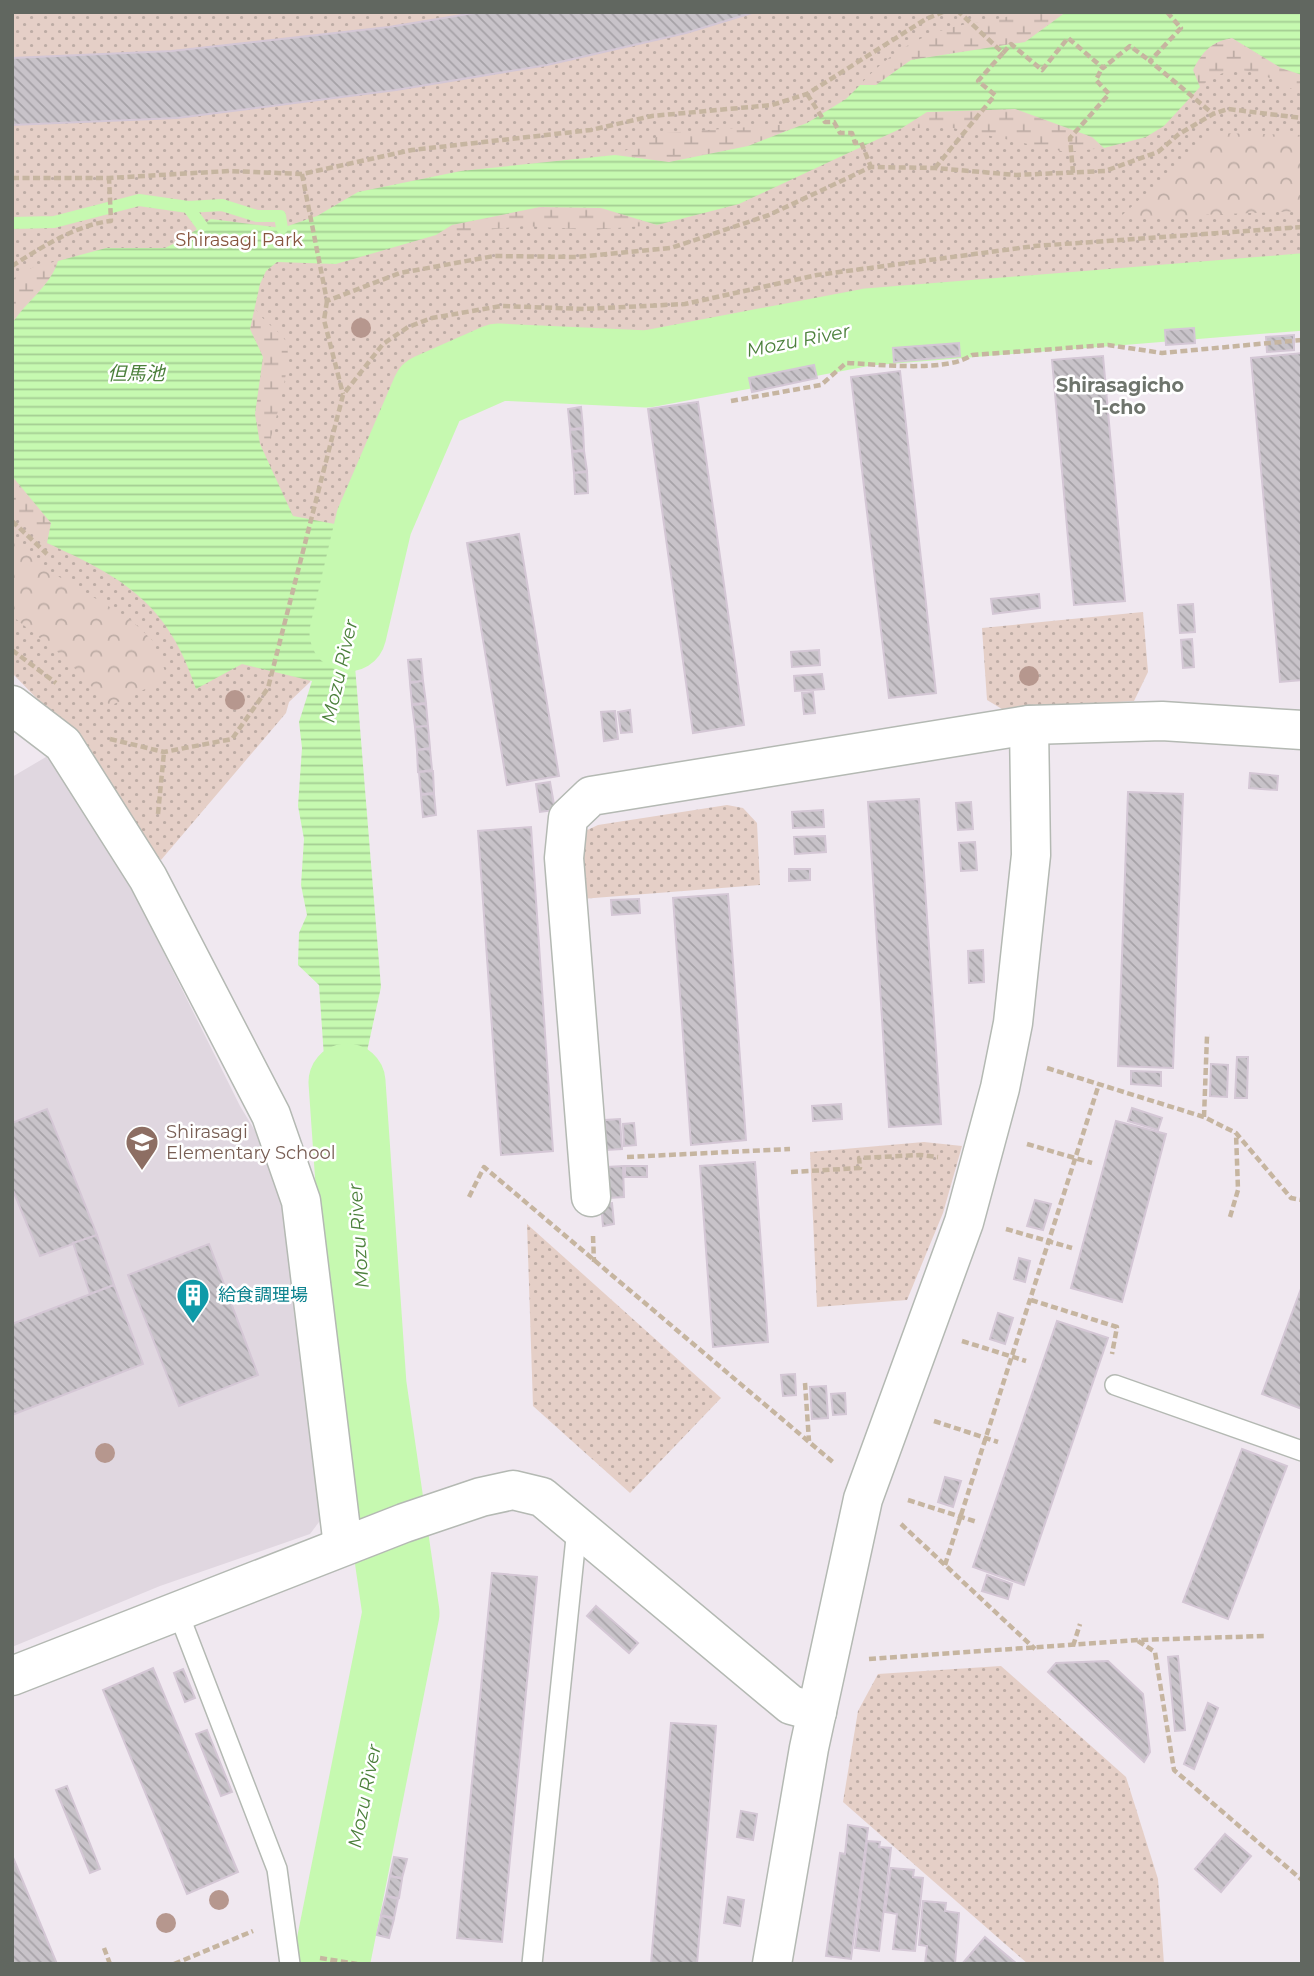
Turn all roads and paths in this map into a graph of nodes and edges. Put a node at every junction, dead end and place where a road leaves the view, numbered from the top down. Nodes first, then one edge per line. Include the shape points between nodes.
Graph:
1 (943, 12) edge
2 (959, 12) edge
3 (1167, 12) edge
4 (1003, 53) junction
5 (1150, 61) junction
6 (1102, 68) junction
7 (807, 93) junction
8 (1213, 114) junction
9 (1302, 118) edge
10 (871, 167) junction
11 (935, 168) junction
12 (1073, 173) junction
13 (302, 174) junction
14 (12, 178) edge
15 (109, 178) junction
16 (1302, 227) edge
17 (12, 266) edge
18 (327, 301) junction
19 (1302, 340) edge
20 (344, 395) junction
21 (731, 401) dead end
22 (12, 521) edge
23 (15, 528) edge
24 (47, 554) dead end
25 (12, 650) edge
26 (64, 692) dead end
27 (12, 705) edge
28 (1028, 725) junction
29 (1302, 730) edge
30 (104, 737) dead end
31 (1210, 1036) dead end
32 (1040, 1066) dead end
33 (1099, 1084) junction
34 (1205, 1118) junction
35 (1236, 1133) junction
36 (1020, 1142) dead end
37 (790, 1149) dead end
38 (942, 1157) dead end
39 (1075, 1158) junction
40 (587, 1159) junction
41 (1092, 1163) dead end
42 (791, 1172) dead end
43 (469, 1197) dead end
44 (591, 1197) dead end
45 (1302, 1200) edge
46 (1230, 1217) dead end
47 (995, 1226) dead end
48 (1050, 1241) junction
49 (1072, 1248) dead end
50 (1031, 1300) junction
51 (955, 1338) dead end
52 (1013, 1357) junction
53 (1026, 1361) dead end
54 (805, 1383) dead end
55 (1115, 1385) joint
56 (926, 1419) dead end
57 (986, 1438) junction
58 (998, 1441) dead end
59 (809, 1442) junction
60 (1302, 1451) edge
61 (837, 1465) dead end
62 (897, 1496) dead end
63 (960, 1517) junction
64 (899, 1522) dead end
65 (977, 1522) dead end
66 (577, 1528) junction
67 (355, 1541) junction
68 (945, 1565) junction
69 (178, 1612) junction
70 (1080, 1624) dead end
71 (1264, 1636) dead end
72 (1138, 1640) junction
73 (1073, 1646) junction
74 (1035, 1649) junction
75 (863, 1659) dead end
76 (12, 1676) edge
77 (817, 1712) junction
78 (1302, 1880) edge
79 (286, 1918) junction
80 (104, 1948) dead end
81 (323, 1958) dead end
82 (110, 1964) edge
83 (174, 1964) edge
84 (290, 1964) edge
85 (356, 1964) edge
86 (532, 1964) edge
87 (772, 1964) edge

1 - 7 path
2 - 4 path
3 - 5 path via 1181,28
4 - 6 path via 1011,44 1042,70 1068,38
4 - 11 path via 978,81 995,95
5 - 6 path via 1130,46
5 - 8 path
6 - 12 path via 1096,80 1109,94 1070,138
7 - 10 path via 825,122 834,122 840,133 852,133 855,143 861,142
7 - 13 path via 772,105 678,113 591,131 412,150
8 - 9 path via 1227,109
8 - 12 path via 1158,152 1105,171
10 - 11 path
10 - 18 path via 769,215 671,248 577,257 494,256 400,273
11 - 12 path via 1016,175
13 - 15 path via 229,171
13 - 18 path
14 - 15 path
15 - 17 path via 111,221 99,222
16 - 20 path via 1035,246 817,275 685,304 584,309 501,306 432,318 383,344
18 - 20 path via 324,320
19 - 21 path via 1162,353 1108,345 972,355 962,362 846,363 821,385
20 - 30 path via 268,688 232,739 164,752
22 - 23 path
23 - 24 path
25 - 26 path via 48,674
27 - 67 street via 63,744 148,878 271,1115 301,1201
28 - 29 street via 1162,721
28 - 40 street via 592,796 568,818 564,858
28 - 77 street via 1031,855 1015,1010 1000,1088 964,1222 863,1499
31 - 34 path
32 - 33 path
33 - 34 path
33 - 39 path
34 - 35 path
35 - 45 path via 1291,1198
35 - 46 path via 1238,1190
36 - 39 path
37 - 40 path
38 - 42 path via 859,1158 860,1168
39 - 41 path
39 - 48 path
40 - 44 street
43 - 59 path via 484,1167
47 - 48 path
48 - 49 path
48 - 50 path
50 - 52 path
50 - 55 path via 1117,1327 1107,1379
51 - 52 path
52 - 53 path
52 - 57 path
54 - 59 path
55 - 60 lane
56 - 57 path
57 - 58 path
57 - 63 path
59 - 61 path
62 - 63 path
63 - 65 path
63 - 68 path
64 - 68 path
66 - 67 street via 542,1497 513,1490
66 - 77 street via 791,1705
66 - 86 lane
67 - 69 street
68 - 74 path
69 - 76 street
69 - 79 lane via 277,1870
70 - 73 path
71 - 72 path
72 - 73 path
72 - 78 path via 1155,1652 1174,1770
73 - 74 path
74 - 75 path
77 - 87 street
79 - 83 path
79 - 84 lane
80 - 82 path
81 - 85 path

